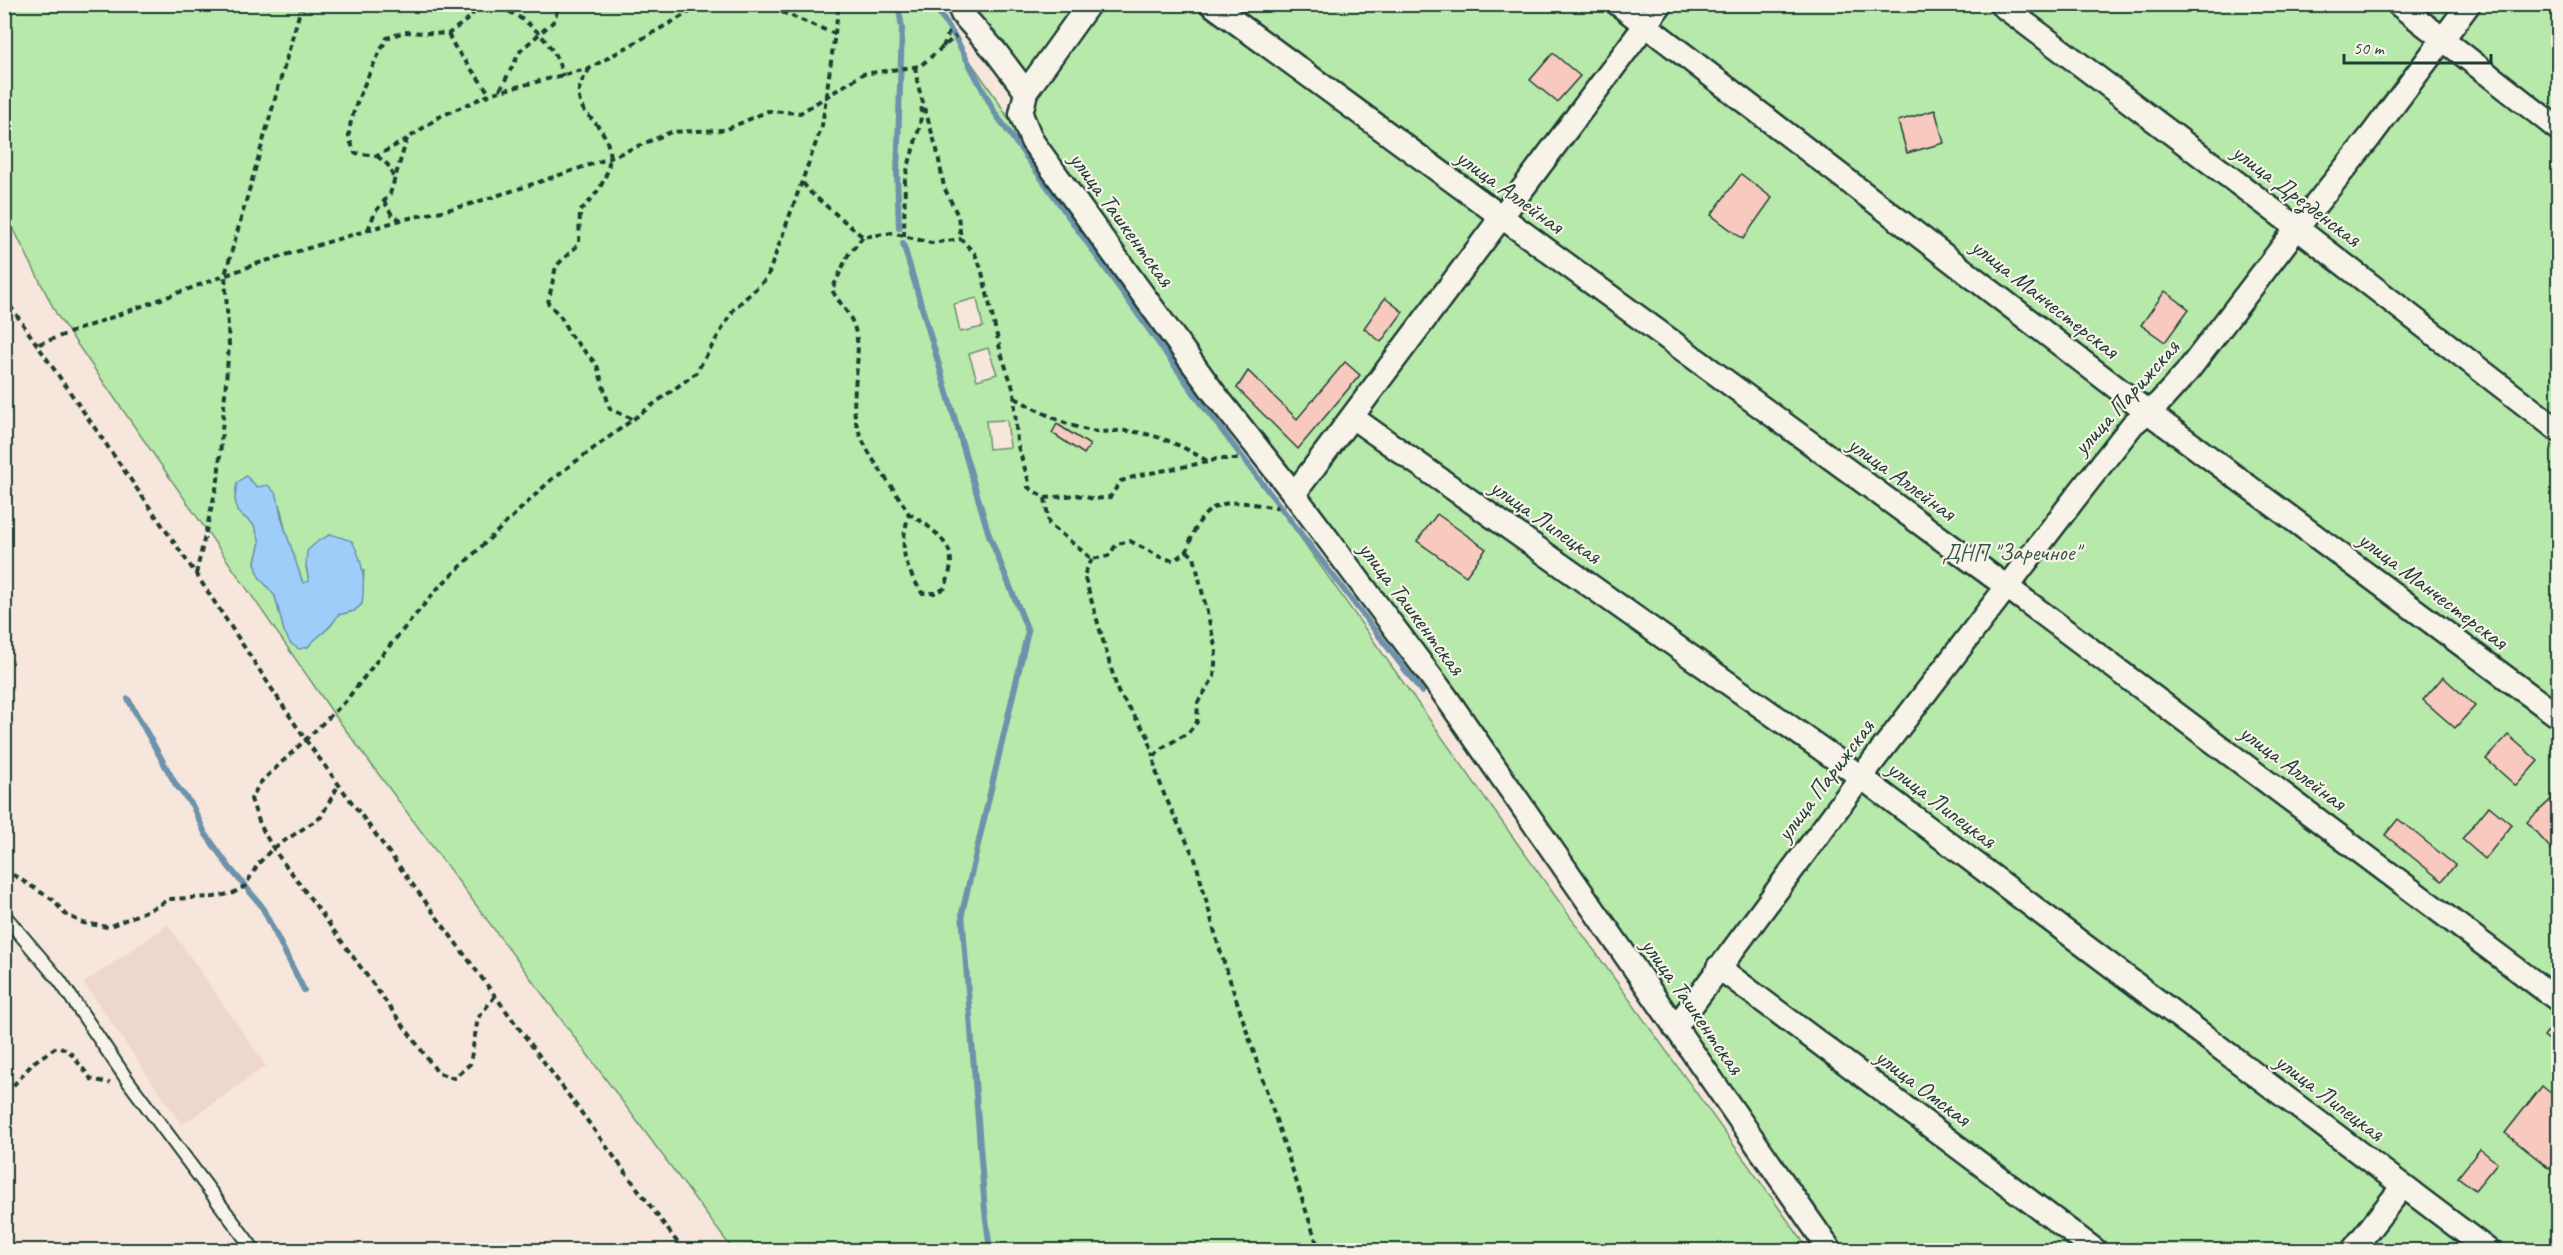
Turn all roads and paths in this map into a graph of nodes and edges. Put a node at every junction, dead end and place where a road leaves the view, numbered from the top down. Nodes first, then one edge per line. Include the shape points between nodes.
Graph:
1 (302, 4) edge
2 (474, 4) edge
3 (489, 4) edge
4 (560, 4) edge
5 (704, 4) edge
6 (762, 4) edge
7 (839, 4) edge
8 (1089, 4) edge
9 (1211, 4) edge
10 (1618, 4) edge
11 (1661, 4) edge
12 (2000, 4) edge
13 (2398, 4) edge
14 (2469, 4) edge
15 (963, 14) edge
16 (1646, 25) junction
17 (539, 32) junction
18 (448, 34) junction
19 (836, 34) junction
20 (948, 34) dead end
21 (2443, 39) junction
22 (943, 48) junction
23 (915, 67) junction
24 (590, 68) junction
25 (563, 76) junction
26 (500, 91) junction
27 (1026, 92) junction
28 (490, 94) junction
29 (827, 97) junction
30 (923, 102) junction
31 (2559, 129) edge
32 (407, 139) junction
33 (377, 156) junction
34 (610, 158) junction
35 (394, 178) junction
36 (803, 182) junction
37 (384, 201) junction
38 (1502, 219) junction
39 (401, 220) junction
40 (2297, 228) junction
41 (367, 231) junction
42 (863, 237) junction
43 (904, 237) junction
44 (961, 239) junction
45 (225, 275) junction
46 (4, 297) edge
47 (39, 344) junction
48 (1014, 398) junction
49 (2148, 412) junction
50 (1352, 417) junction
51 (633, 419) junction
52 (2559, 430) edge
53 (1240, 460) dead end
54 (1209, 462) junction
55 (1294, 494) junction
56 (1045, 498) junction
57 (1275, 507) dead end
58 (909, 513) junction
59 (1187, 551) junction
60 (1092, 559) junction
61 (196, 574) junction
62 (2007, 588) junction
63 (2559, 716) edge
64 (306, 739) junction
65 (1154, 757) junction
66 (1861, 777) junction
67 (339, 784) junction
68 (272, 849) junction
69 (4, 869) edge
70 (4, 915) edge
71 (1718, 967) junction
72 (495, 996) junction
73 (2559, 1000) edge
74 (1675, 1028) junction
75 (128, 1081) junction
76 (4, 1091) edge
77 (2403, 1186) junction
78 (254, 1251) edge
79 (682, 1251) edge
80 (1319, 1251) edge
81 (1830, 1251) edge
82 (2095, 1251) edge
83 (2353, 1251) edge
84 (2488, 1251) edge

1 - 45 path
2 - 18 path via 472,16
3 - 17 path via 510,12
4 - 17 path via 552,22
5 - 24 path
6 - 19 path
7 - 19 path
8 - 27 street
9 - 38 street, улица Аллейная
10 - 16 street, улица Манчестерская
11 - 16 street
12 - 40 street, улица Дрезденская
13 - 21 street
14 - 21 street, улица Парижская
15 - 22 path
15 - 27 street
16 - 38 street
16 - 49 street, улица Манчестерская
17 - 25 path
17 - 26 path via 521,50
18 - 28 path
18 - 33 path via 404,32 387,38 355,111 349,135 355,153
19 - 29 path
20 - 22 path
21 - 31 street
21 - 40 street, улица Парижская
22 - 23 path
23 - 29 path via 863,74
23 - 30 path
24 - 25 path
24 - 34 path via 579,86 579,99 586,115 607,140
25 - 26 path
26 - 28 path
27 - 55 street, улица Ташкентская via 1021,114 1032,141 1214,393
28 - 32 path via 439,117
29 - 34 path via 800,113 768,111 725,130 671,132
29 - 36 path via 822,126
30 - 43 path via 905,178
30 - 44 path via 945,187 958,216
32 - 33 path
32 - 35 path
33 - 35 path via 388,165
34 - 39 path via 464,206
34 - 51 path via 603,184 580,211 579,244 556,266 548,303 597,365 610,409
35 - 37 path
36 - 42 path
36 - 51 path via 767,278 734,309 696,373
37 - 39 path via 392,215
37 - 41 path
38 - 50 street
38 - 62 street, улица Аллейная
39 - 41 path
40 - 49 street, улица Парижская via 2187,372
40 - 52 street, улица Дрезденская
41 - 45 path
42 - 43 path via 892,233
42 - 58 path via 848,255 832,290 852,321 855,418 861,439
43 - 44 path via 932,243
44 - 48 path via 975,254 981,268
45 - 47 path
45 - 61 path via 229,345 218,480
46 - 47 path
47 - 61 path
48 - 54 path via 1059,421 1093,431 1130,431 1163,438
48 - 56 path via 1017,443 1028,488
49 - 62 street, улица Парижская via 2133,424
49 - 63 street, улица Манчестерская
50 - 55 street
50 - 66 street, улица Липецкая
51 - 64 path via 552,479 438,588 345,702
53 - 54 path
54 - 56 path via 1121,481 1110,497
55 - 74 street, улица Ташкентская via 1444,694
56 - 60 path via 1049,524
57 - 59 path via 1251,503 1218,505 1206,512 1193,530
58 - 58 path via 902,552 909,573 922,593 936,593 945,588 950,553 941,539
59 - 60 path via 1174,560 1164,559 1130,541 1117,544 1108,556
59 - 65 path via 1194,557 1216,650 1214,677 1198,702 1197,722
60 - 65 path via 1084,575 1118,692 1148,736
61 - 64 path
62 - 66 street, улица Парижская
62 - 73 street, улица Аллейная
64 - 67 path
64 - 68 path via 260,783 251,799
65 - 80 path via 1164,794 1195,859 1242,1020
66 - 71 street, улица Парижская
66 - 77 street, улица Липецкая
67 - 68 path via 321,817
67 - 72 path
68 - 69 path via 247,885 233,893 170,899 108,927 83,923 65,914 53,900
68 - 72 path via 438,1073 454,1078 470,1064 478,1018
70 - 75 lane via 60,981
71 - 74 street, улица Парижская
71 - 82 street, улица Омская
72 - 79 path
74 - 81 street, улица Ташкентская
75 - 76 path via 119,1085 91,1079 69,1051 58,1046 34,1062
75 - 78 lane
77 - 83 street
77 - 84 street, улица Липецкая

